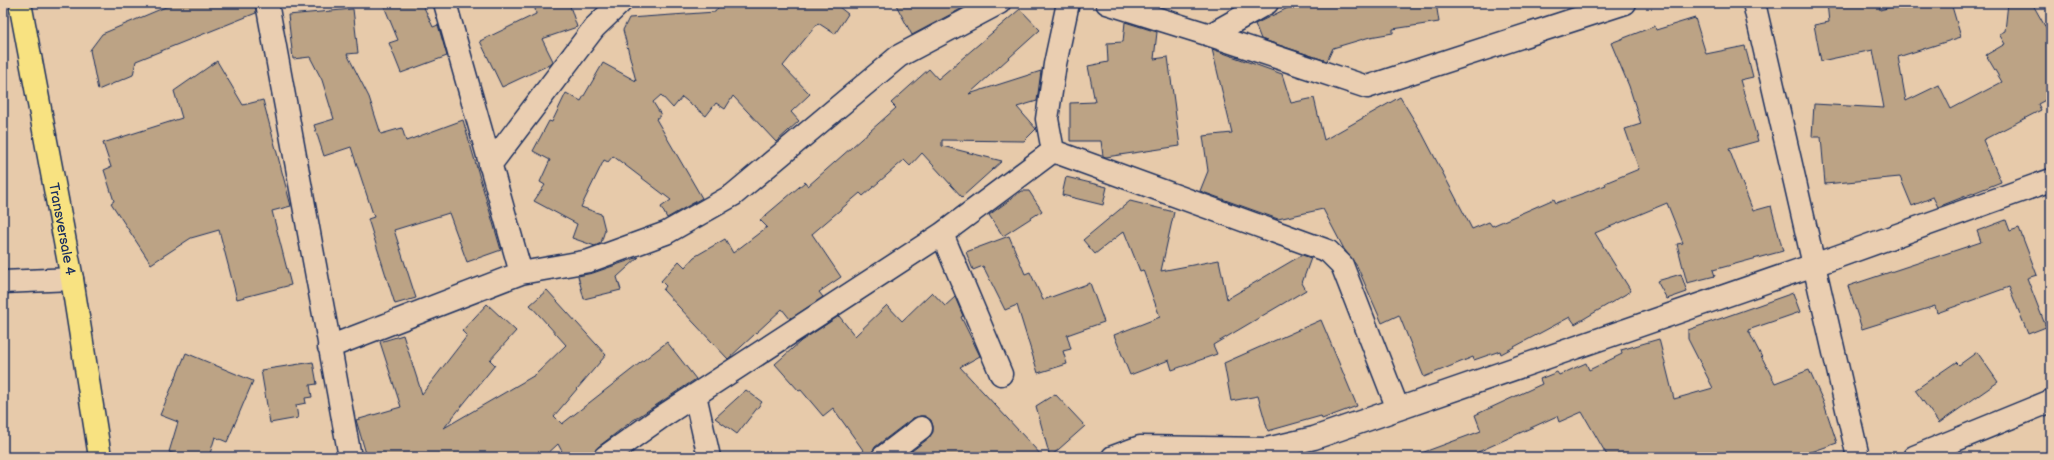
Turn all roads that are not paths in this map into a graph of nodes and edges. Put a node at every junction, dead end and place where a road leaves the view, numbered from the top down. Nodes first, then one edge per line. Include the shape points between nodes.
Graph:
1 (20, 3) edge
2 (267, 3) edge
3 (445, 3) edge
4 (620, 3) edge
5 (999, 3) edge
6 (1068, 3) edge
7 (1107, 3) edge
8 (1267, 3) edge
9 (1626, 3) edge
10 (1754, 3) edge
11 (1210, 34) junction
12 (1053, 151) junction
13 (490, 165) junction
14 (2051, 180) edge
15 (942, 234) junction
16 (1814, 265) junction
17 (520, 273) junction
18 (72, 279) junction
19 (3, 282) edge
20 (328, 348) junction
21 (1001, 374) dead end
22 (695, 395) junction
23 (2051, 401) edge
24 (1398, 409) junction
25 (921, 428) dead end
26 (1141, 452) edge
27 (100, 457) edge
28 (350, 457) edge
29 (605, 457) edge
30 (709, 457) edge
31 (883, 457) edge
32 (1113, 457) edge
33 (1858, 457) edge
34 (1914, 457) edge

1 - 18 main road, Transversale 4
2 - 20 street
3 - 13 street
4 - 13 street via 594,28
5 - 17 street via 899,56 733,196 666,234 589,261
6 - 12 street via 1046,119
7 - 11 street
8 - 11 street
9 - 11 street via 1367,87
10 - 16 street
12 - 15 street
12 - 24 street via 1328,252 1342,265
13 - 17 street
14 - 16 street
15 - 21 street
15 - 22 street
16 - 24 street
16 - 33 street
17 - 20 street
18 - 19 street
18 - 27 main road, Transversale 4
20 - 28 street
22 - 29 street
22 - 30 street
23 - 34 street
24 - 26 street via 1314,438 1266,449
25 - 31 street
26 - 32 street

